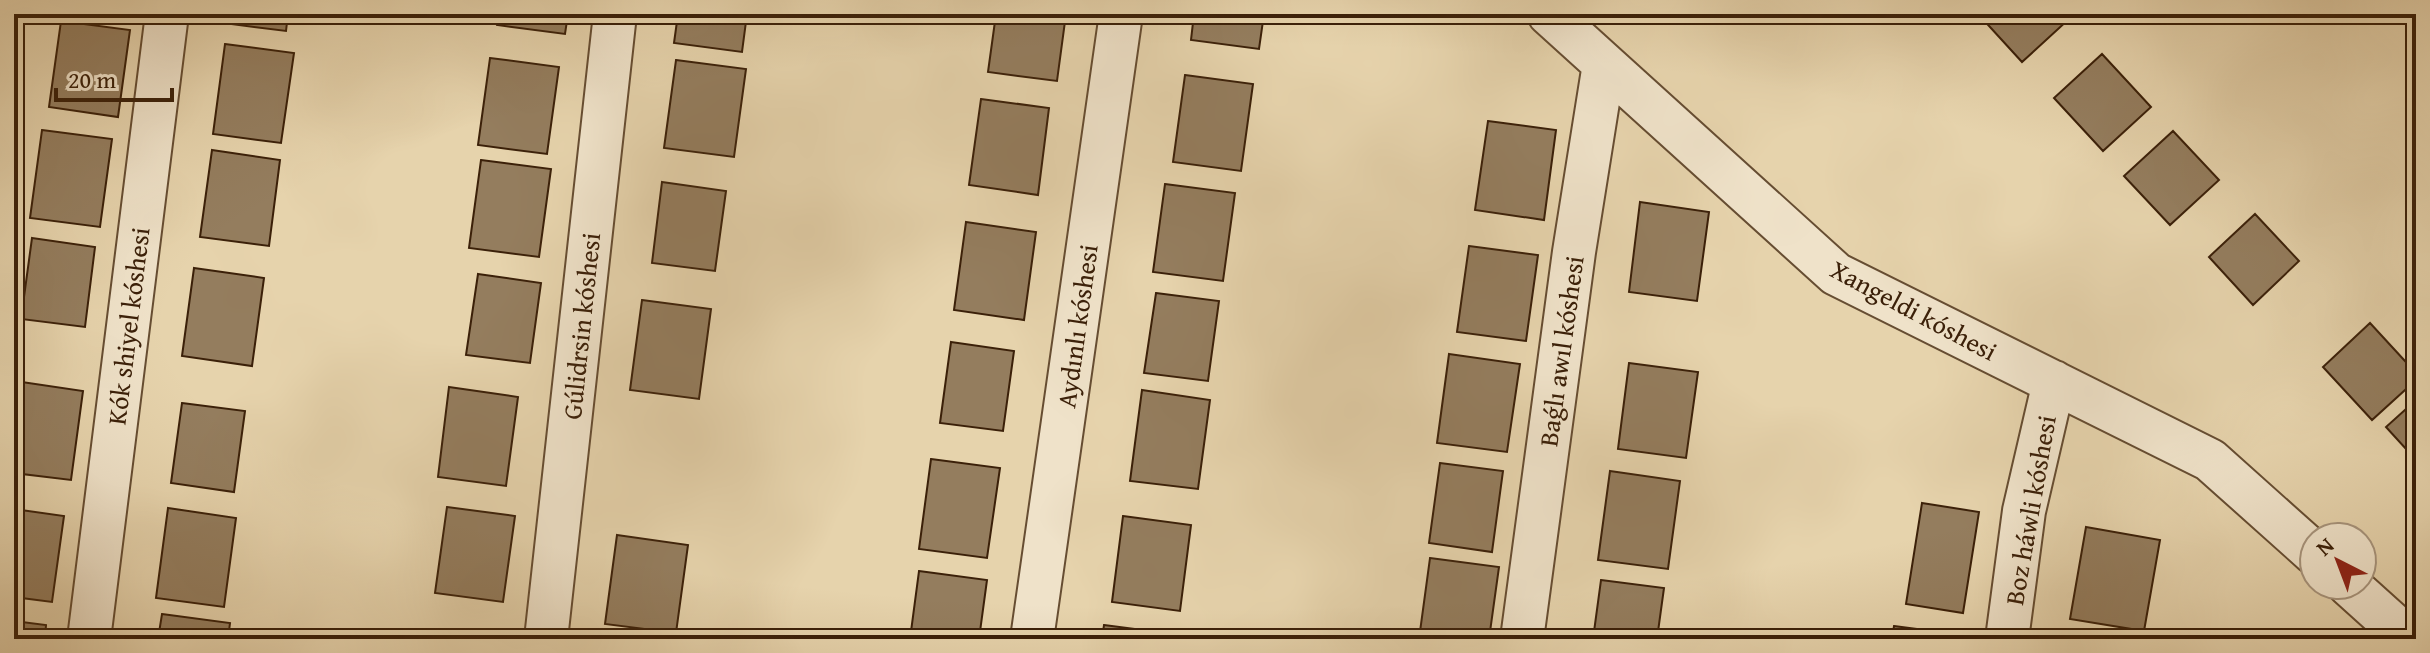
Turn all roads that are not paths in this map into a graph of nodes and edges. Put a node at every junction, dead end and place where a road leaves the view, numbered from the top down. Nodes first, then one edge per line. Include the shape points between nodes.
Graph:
1 (167, 14) edge
2 (615, 14) edge
3 (1121, 14) edge
4 (1549, 14) edge
5 (1604, 64) junction
6 (2054, 382) junction
7 (2298, 539) edge
8 (2367, 601) edge
9 (89, 639) edge
10 (546, 639) edge
11 (1032, 639) edge
12 (1522, 639) edge
13 (2007, 639) edge
14 (2409, 639) edge

1 - 9 street, Kók shiyel kóshesi
2 - 10 street, Gúlidrsin kóshesi
3 - 11 street, Aydınlı kóshesi
4 - 5 street, Xangeldi kóshesi
5 - 6 street, Xangeldi kóshesi via 1836,274
5 - 12 street, Baǵlı awıl kóshesi
6 - 7 street, Xangeldi kóshesi via 2210,460
6 - 13 street, Boz háwli kóshesi via 2024,511
8 - 14 street

